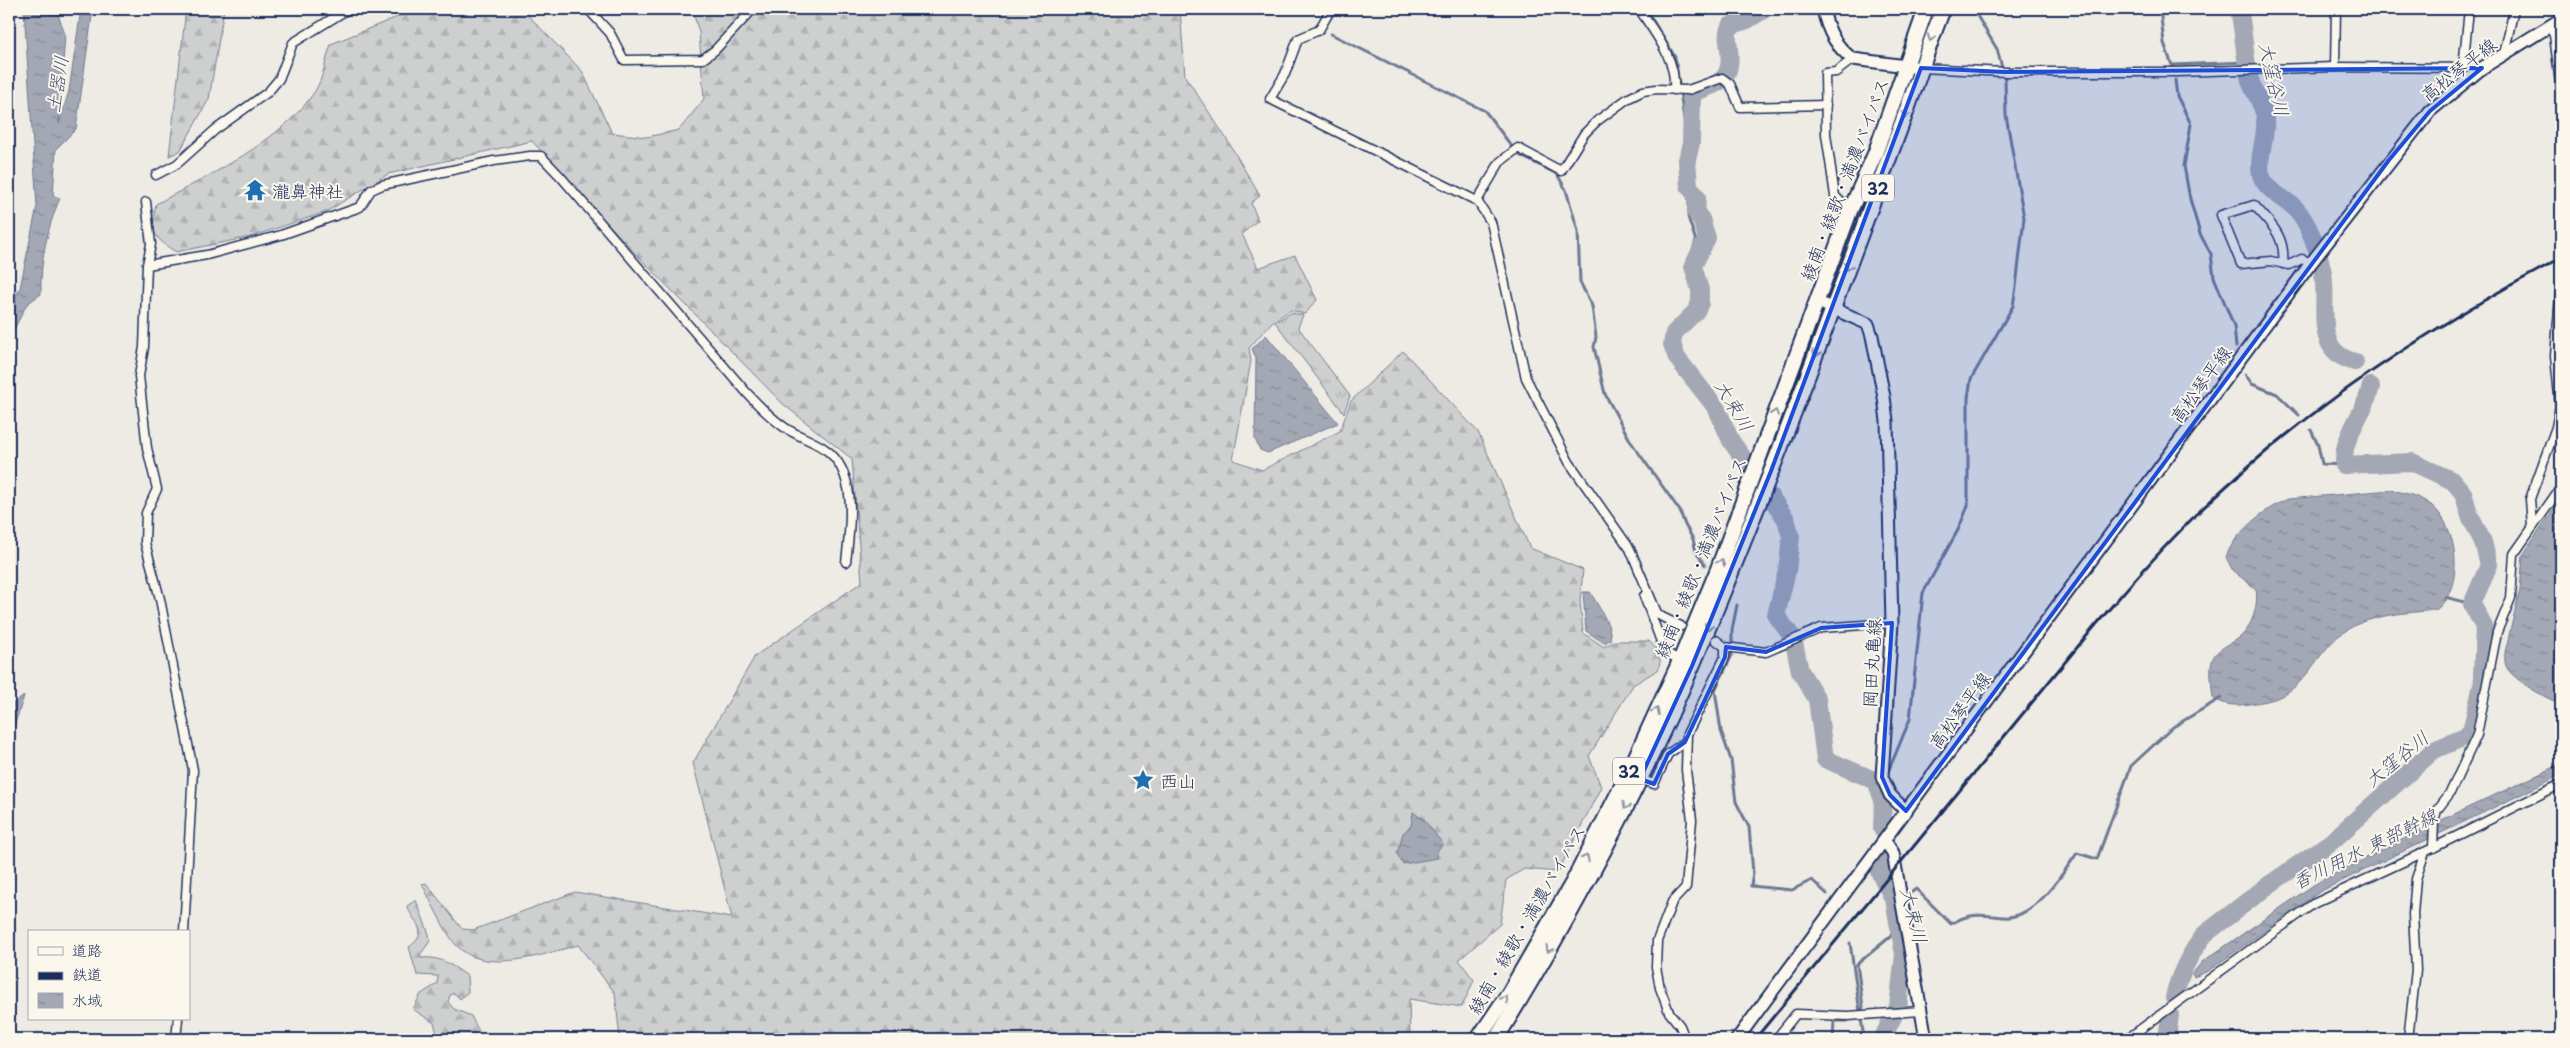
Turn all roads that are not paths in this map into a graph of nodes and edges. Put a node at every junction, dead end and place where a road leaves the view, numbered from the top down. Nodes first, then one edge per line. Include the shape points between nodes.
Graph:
1 (348, 9) edge
2 (588, 9) edge
3 (753, 9) edge
4 (1331, 9) edge
5 (1639, 9) edge
6 (1823, 9) edge
7 (1926, 9) edge
8 (1942, 9) edge
9 (2336, 9) edge
10 (2469, 9) edge
11 (2514, 9) edge
12 (2561, 19) edge
13 (2549, 27) junction
14 (2504, 54) junction
15 (1853, 59) junction
16 (1906, 67) junction
17 (2334, 67) junction
18 (1921, 68) junction
19 (2463, 68) junction
20 (2482, 68) junction
21 (2560, 76) edge
22 (1677, 90) junction
23 (2561, 92) edge
24 (1826, 106) junction
25 (156, 175) dead end
26 (146, 202) dead end
27 (1477, 202) junction
28 (1850, 211) junction
29 (2315, 257) junction
30 (2284, 264) junction
31 (147, 265) junction
32 (2561, 285) edge
33 (1818, 302) junction
34 (1833, 308) junction
35 (2561, 487) edge
36 (2532, 526) junction
37 (846, 562) dead end
38 (1648, 592) junction
39 (1892, 623) junction
40 (1681, 626) dead end
41 (1716, 640) dead end
42 (1729, 647) junction
43 (1680, 661) junction
44 (1685, 742) junction
45 (1640, 778) junction
46 (2561, 784) edge
47 (1906, 811) junction
48 (1885, 841) junction
49 (2431, 847) junction
50 (184, 930) edge
51 (1920, 1011) junction
52 (178, 1020) edge
53 (176, 1039) edge
54 (1478, 1039) edge
55 (1496, 1039) edge
56 (1685, 1039) edge
57 (1737, 1039) edge
58 (1776, 1039) edge
59 (1926, 1039) edge
60 (2126, 1039) edge
61 (2408, 1039) edge

1 - 25 street via 293,43 279,79 268,92 215,130 177,164
2 - 3 street via 610,33 624,60 703,60
4 - 27 street via 1319,30 1298,39 1285,74 1270,99
5 - 22 street via 1670,60
6 - 15 main road via 1828,30
7 - 16 highway, 綾南・綾歌・満濃バイパス / 32
8 -> 18 highway, 綾南・綾歌・満濃バイパス / 32
9 - 17 street
10 - 19 street
11 - 14 street
12 - 13 main road, 高松琴平線
13 - 14 main road, 高松琴平線
13 - 21 street via 2554,35
14 - 20 main road, 高松琴平線
15 - 16 main road
15 - 24 street via 1836,72 1825,73
16 - 18 main road
16 - 28 highway, 綾南・綾歌・満濃バイパス / 32 via 1875,154
17 - 18 street via 2178,72 2003,72
17 - 19 street
18 -> 34 highway, 綾南・綾歌・満濃バイパス / 32
19 - 20 street
20 - 29 main road, 高松琴平線 via 2430,111
21 - 23 street
22 - 24 street via 1688,90 1724,79 1740,107
22 - 27 street via 1643,91 1627,99 1584,134 1561,171 1518,148 1500,162
24 - 28 street via 1826,134 1835,196
26 - 31 street via 151,244
27 - 38 street via 1491,222 1526,378 1569,462 1630,549
28 - 33 highway, 綾南・綾歌・満濃バイパス / 32
29 - 30 street
29 - 47 main road, 高松琴平線
30 - 30 street via 2271,261 2241,264 2221,215 2254,205 2273,227 2285,248
31 - 37 street via 207,255 305,227 360,206 371,190 382,185 494,161 541,156 769,416 836,460 848,490 851,513
31 - 50 street via 140,376 147,448 157,489 146,513 146,543 193,770
32 - 36 street via 2555,356 2560,406 2556,428 2530,499
33 - 34 main road, 岡田丸亀線
43 -> 33 highway, 綾南・綾歌・満濃バイパス / 32
34 - 39 main road, 岡田丸亀線 via 1868,324 1884,397
34 -> 45 highway, 綾南・綾歌・満濃バイパス / 32 via 1692,666
35 - 36 street
36 - 49 street via 2514,554 2511,598 2497,632 2477,734 2450,793 2437,810
38 - 40 street via 1662,617
38 - 43 street via 1644,596 1663,647
39 - 42 street via 1831,626 1766,652
39 - 47 main road, 岡田丸亀線 via 1884,780 1890,795
41 - 42 street
42 - 44 street
54 -> 43 highway, 綾南・綾歌・満濃バイパス / 32 via 1574,882
44 - 45 street via 1668,754 1654,784
44 - 56 street via 1692,820 1686,887 1672,902 1661,926 1656,954 1658,978 1666,1006
45 -> 55 highway, 綾南・綾歌・満濃バイパス / 32 via 1585,886
46 - 49 street
47 - 48 main road
48 - 51 main road via 1893,853
48 - 57 main road
49 - 60 street via 2313,904
49 - 61 street via 2416,879 2412,914 2416,970
51 - 58 street via 1848,1016 1796,1014
51 - 59 main road
52 - 53 street

